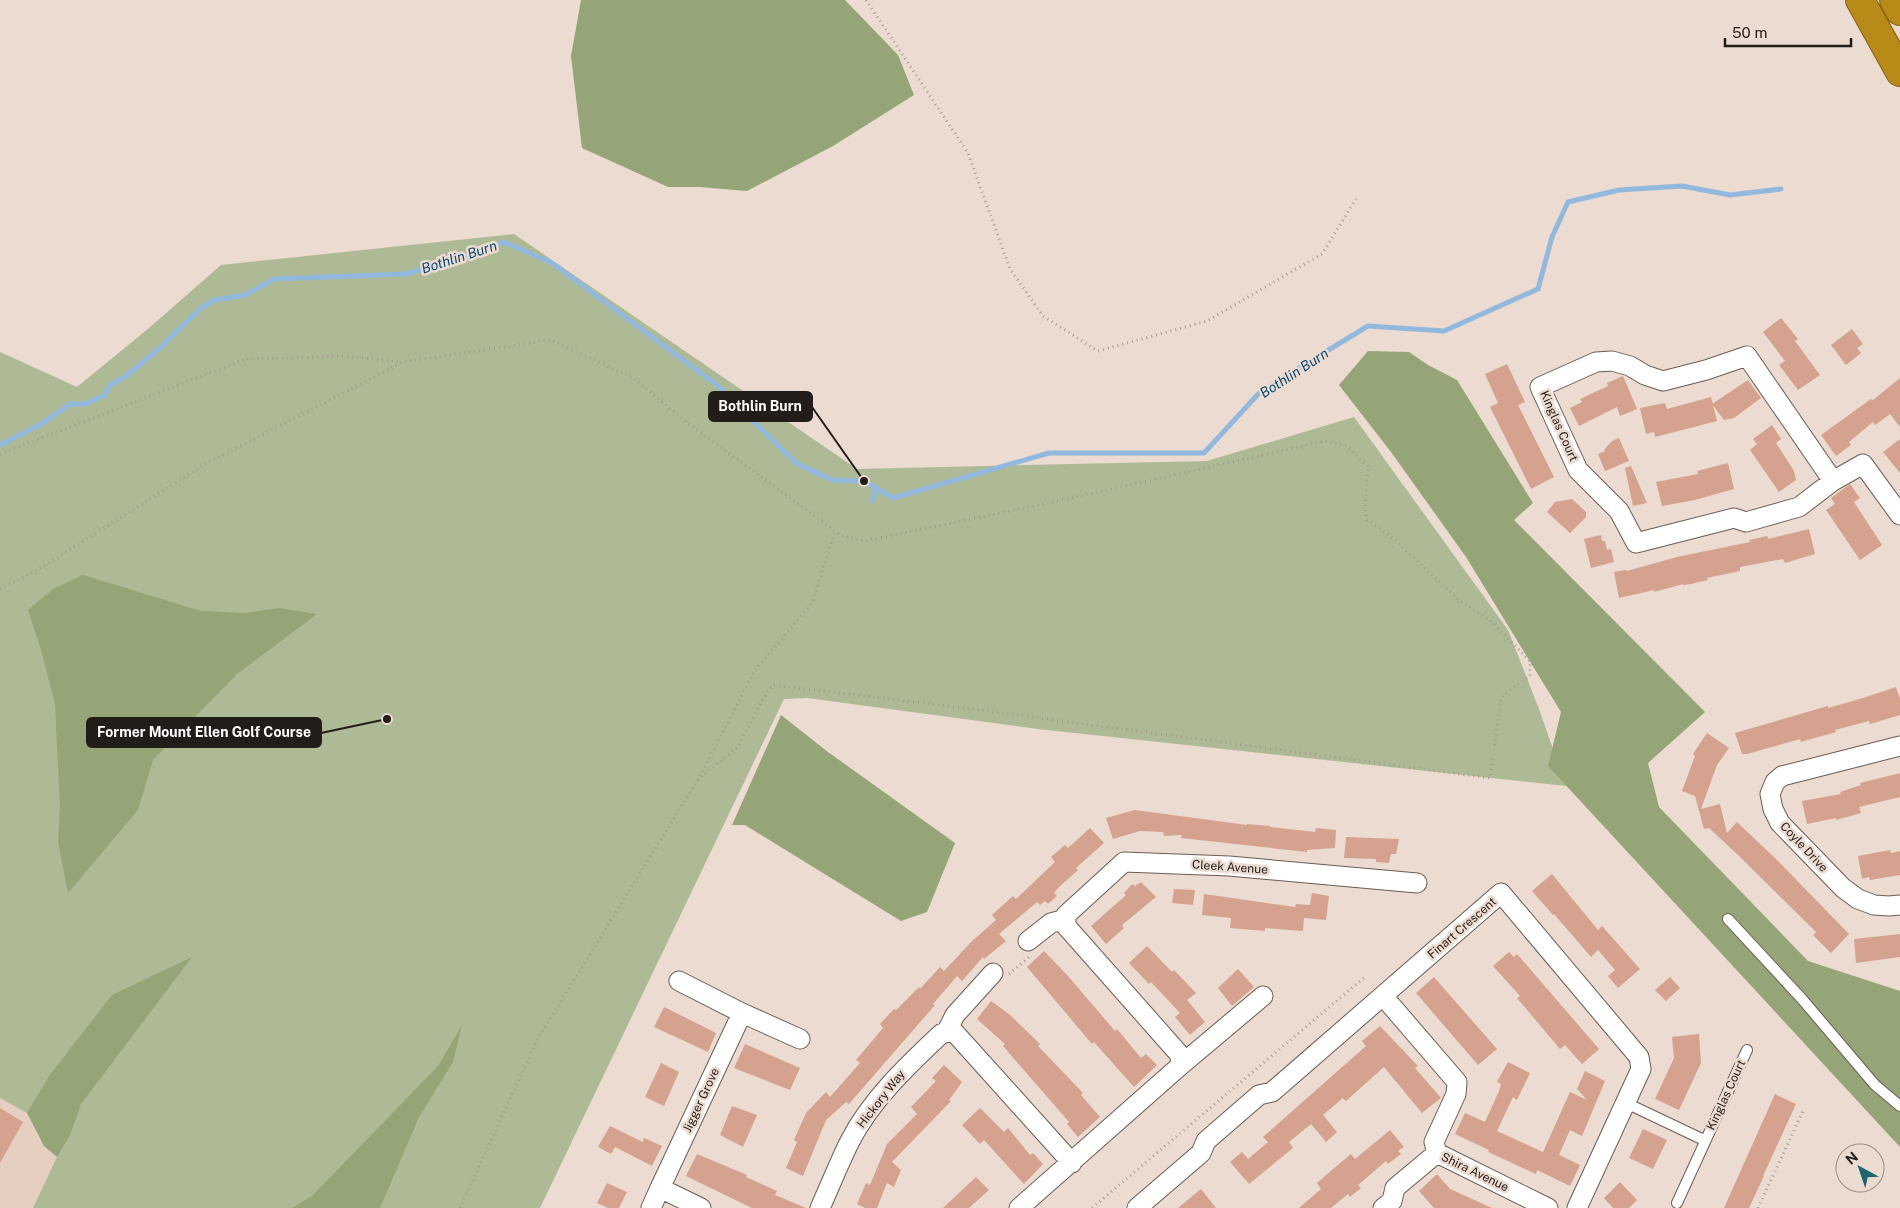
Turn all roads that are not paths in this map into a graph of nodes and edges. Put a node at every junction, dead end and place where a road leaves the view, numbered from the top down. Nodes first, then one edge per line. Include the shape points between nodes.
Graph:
1 (1860, 0) edge
2 (1894, 0) edge
3 (1900, 10) edge
4 (1900, 72) edge
5 (1833, 481) junction
6 (1900, 514) edge
7 (1900, 746) edge
8 (1417, 883) dead end
9 (1900, 905) edge
10 (1066, 919) junction
11 (1728, 919) dead end
12 (1028, 941) dead end
13 (993, 973) dead end
14 (679, 981) dead end
15 (1263, 996) dead end
16 (1383, 996) junction
17 (742, 1013) junction
18 (947, 1031) junction
19 (800, 1039) dead end
20 (1747, 1050) dead end
21 (1181, 1065) junction
22 (1626, 1103) junction
23 (1900, 1106) edge
24 (1704, 1140) junction
25 (1437, 1153) junction
26 (1072, 1163) junction
27 (660, 1188) junction
28 (1677, 1203) dead end
29 (651, 1208) edge
30 (701, 1208) edge
31 (820, 1208) edge
32 (1019, 1208) edge
33 (1137, 1208) edge
34 (1383, 1208) edge
35 (1548, 1208) edge
36 (1577, 1208) edge

1 - 4 highway
2 - 3 highway
5 - 5 street, Kinglas Court via 1798,507 1746,522 1734,518 1636,543 1619,511 1578,470 1540,387 1596,362 1612,361 1630,366 1663,381 1747,356
5 - 6 street, Kinglas Court via 1863,464
7 - 9 street, Coyle Drive via 1782,776 1770,794 1780,823 1842,888 1874,905
8 - 10 street, Cleek Avenue via 1229,866 1124,862 1066,915
10 - 12 street, Cleek Avenue via 1051,923
10 - 21 street via 1066,926 1180,1055
11 - 23 lane via 1875,1085
13 - 18 street, Hickory Way via 955,1015
14 - 17 street
15 - 21 street
16 - 22 street, Finart Crescent via 1501,893 1639,1057 1641,1069
16 - 25 street, Shira Avenue via 1456,1082 1456,1094 1434,1142
16 - 33 street, Finart Crescent via 1272,1092 1259,1095 1206,1141 1201,1154
17 - 19 street
17 - 27 street, Jigger Grove
18 - 26 street via 955,1032
18 - 31 street, Hickory Way via 907,1066 873,1106 850,1140
20 - 24 lane, Kinglas Court
21 - 26 street
22 - 24 lane, Kinglas Court
22 - 36 street, Finart Crescent
24 - 28 lane, Kinglas Court
25 - 34 street via 1395,1188 1392,1200
25 - 35 street, Shira Avenue
26 - 32 street
27 - 29 street
27 - 30 street

